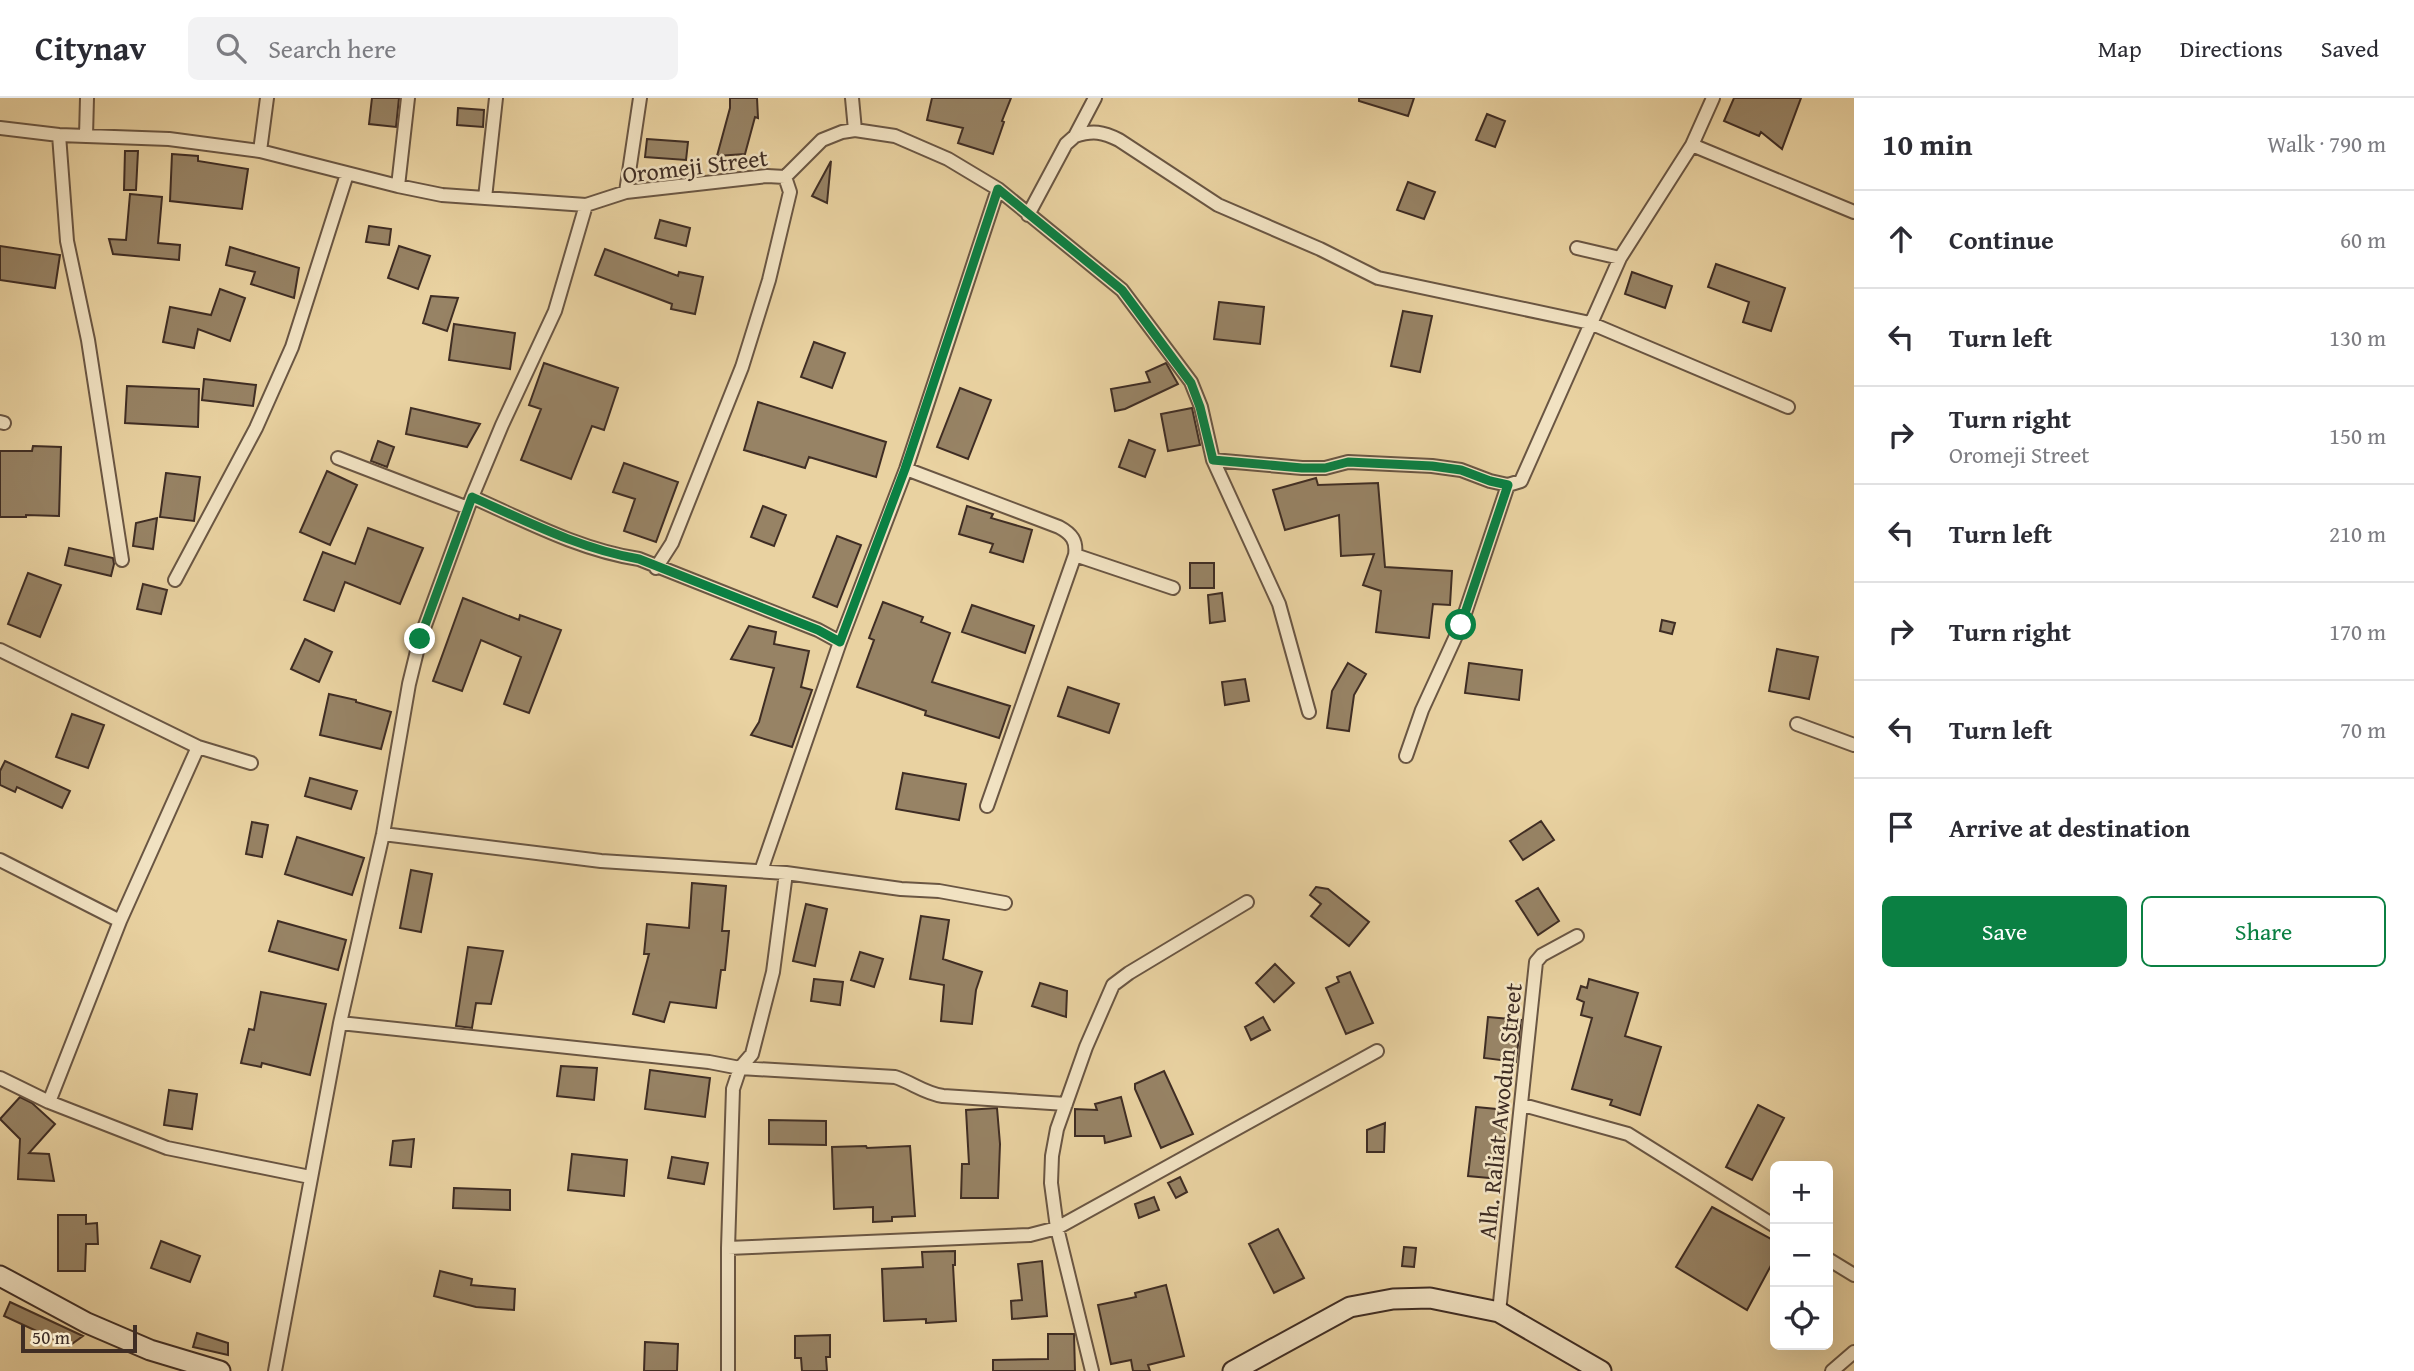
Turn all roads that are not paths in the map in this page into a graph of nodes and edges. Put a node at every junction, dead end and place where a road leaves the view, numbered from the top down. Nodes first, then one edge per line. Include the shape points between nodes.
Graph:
1 (87, 98) edge
2 (267, 98) edge
3 (408, 98) edge
4 (496, 98) edge
5 (640, 98) edge
6 (852, 98) edge
7 (1095, 98) edge
8 (1713, 98) edge
9 (0, 128) edge
10 (855, 130) junction
11 (59, 135) junction
12 (86, 136) junction
13 (1075, 136) junction
14 (1692, 145) junction
15 (260, 151) junction
16 (347, 174) junction
17 (785, 177) junction
18 (398, 186) junction
19 (998, 189) junction
20 (626, 192) junction
21 (485, 198) junction
22 (586, 205) junction
23 (1854, 212) edge
24 (1028, 215) junction
25 (1577, 248) dead end
26 (1620, 258) junction
27 (1590, 323) junction
28 (1788, 407) dead end
29 (338, 458) dead end
30 (1213, 460) junction
31 (905, 469) junction
32 (1508, 485) junction
33 (470, 503) junction
34 (1075, 555) junction
35 (122, 560) dead end
36 (656, 568) junction
37 (175, 580) dead end
38 (1173, 588) dead end
39 (840, 642) junction
40 (0, 650) edge
41 (1309, 712) dead end
42 (1797, 724) dead end
43 (1854, 745) edge
44 (198, 747) junction
45 (1406, 756) dead end
46 (251, 763) dead end
47 (987, 806) dead end
48 (383, 834) junction
49 (0, 860) edge
50 (761, 871) junction
51 (786, 873) junction
52 (1247, 902) dead end
53 (1005, 903) dead end
54 (120, 921) junction
55 (1577, 936) dead end
56 (340, 1023) junction
57 (1377, 1051) dead end
58 (740, 1068) junction
59 (0, 1079) edge
60 (49, 1102) junction
61 (1066, 1104) junction
62 (1523, 1105) junction
63 (310, 1177) junction
64 (1772, 1224) edge
65 (1057, 1228) junction
66 (728, 1248) junction
67 (1833, 1262) edge
68 (1854, 1275) edge
69 (0, 1276) edge
70 (1499, 1312) junction
71 (1854, 1352) edge
72 (220, 1371) edge
73 (275, 1371) edge
74 (727, 1371) edge
75 (1092, 1371) edge
76 (1233, 1371) edge
77 (1601, 1371) edge
78 (1832, 1371) edge

1 - 12 street
2 - 15 street
3 - 18 street
4 - 21 street
5 - 20 street
6 - 10 street
7 - 13 street
8 - 14 street
9 - 11 street, Oromeji Street
10 - 17 street, Oromeji Street via 822,140
10 - 19 street, Oromeji Street via 895,136 948,159
11 - 12 street, Oromeji Street
11 - 35 street via 67,241 88,340
12 - 15 street, Oromeji Street via 169,139
13 - 24 street via 1066,144
13 - 27 street via 1090,131 1119,140 1218,205 1378,278
14 - 23 street
14 - 26 street
15 - 16 street, Oromeji Street
16 - 18 street, Oromeji Street
16 - 37 street via 292,347 256,428
17 - 20 street, Oromeji Street
17 - 36 street via 790,192 741,368 672,543
18 - 21 street, Oromeji Street
19 - 24 street, Oromeji Street
19 - 31 street
20 - 22 street, Oromeji Street
21 - 22 street, Oromeji Street
22 - 33 street via 555,311
24 - 30 street, Oromeji Street via 1130,300 1191,383
25 - 26 street
26 - 27 street
27 - 28 street
27 - 32 street via 1521,481
29 - 33 street
30 - 32 street via 1302,468 1348,462 1432,466
30 - 41 street, Oromeji Street via 1279,604
31 - 34 street via 1059,527 1070,533
31 - 39 street
32 - 45 street via 1461,625
33 - 36 street
33 - 48 street via 408,684
34 - 38 street
34 - 47 street
36 - 39 street
39 - 50 street
40 - 44 street
42 - 43 street
44 - 46 street
44 - 54 street
48 - 50 street via 601,861
48 - 56 street
49 - 54 street
50 - 51 street
51 - 53 street
51 - 58 street via 773,972 752,1054
52 - 61 street via 1113,985
54 - 60 street
55 - 62 street, Alh. Raliat Awodun Street via 1536,961
56 - 58 street
56 - 63 street
57 - 65 street
58 - 61 street via 895,1077 926,1094
58 - 66 street via 733,1089
59 - 60 street
60 - 63 street via 167,1148
61 - 65 street via 1052,1157
62 - 64 street via 1629,1134
62 - 70 street, Alh. Raliat Awodun Street
63 - 73 street
65 - 66 street via 1030,1235
65 - 75 street
66 - 74 street
67 - 68 street
69 - 72 street via 87,1323 150,1350
70 - 76 street via 1430,1298 1350,1307
70 - 77 street
71 - 78 street

